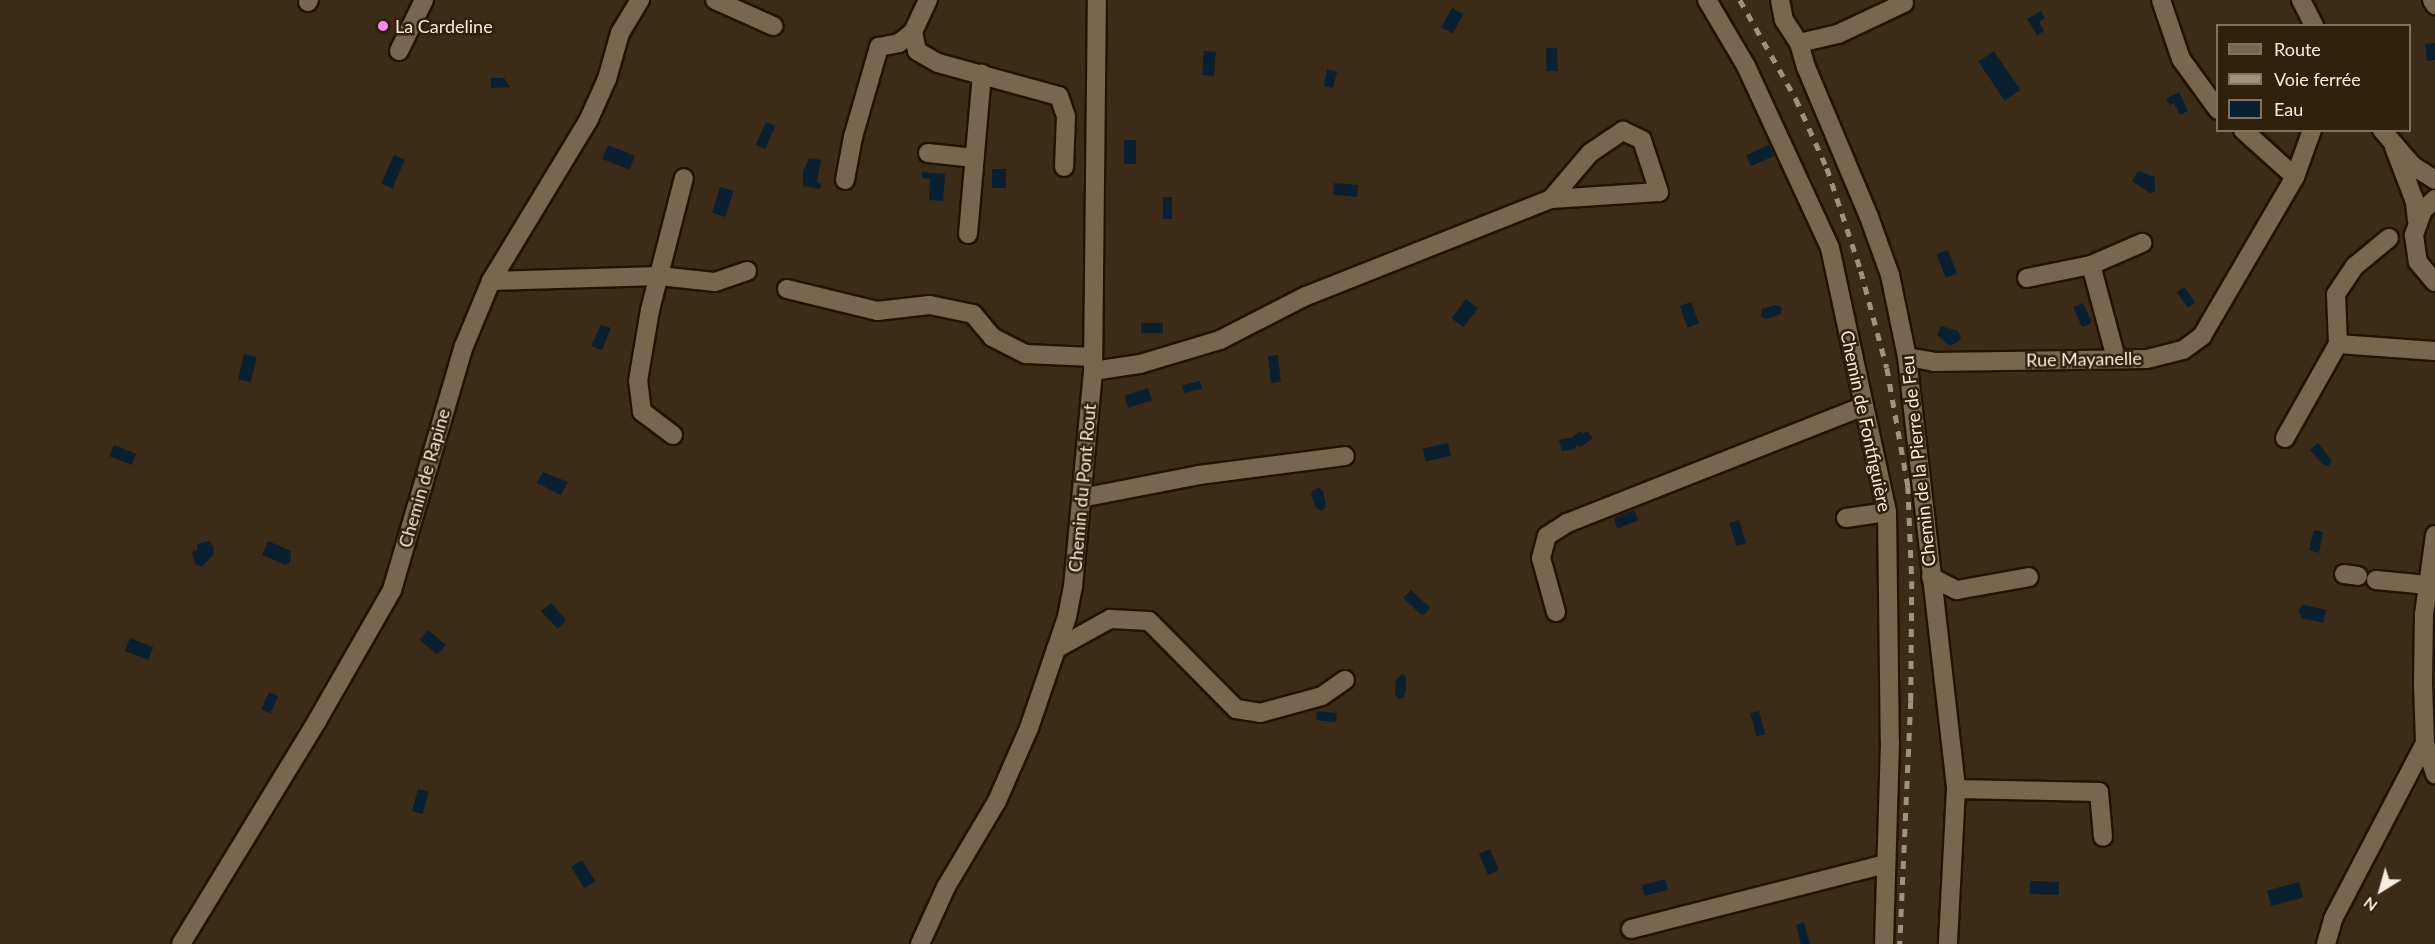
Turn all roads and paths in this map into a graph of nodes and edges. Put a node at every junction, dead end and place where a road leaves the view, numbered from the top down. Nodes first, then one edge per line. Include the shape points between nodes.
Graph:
1 (424, 0) edge
2 (640, 0) edge
3 (715, 0) edge
4 (928, 0) edge
5 (1707, 0) edge
6 (1780, 0) edge
7 (2161, 0) edge
8 (2301, 0) edge
9 (2432, 0) edge
10 (1093, 2) edge
11 (1904, 3) dead end
12 (2435, 5) edge
13 (2313, 24) edge
14 (773, 26) dead end
15 (913, 32) junction
16 (1798, 43) junction
17 (399, 51) dead end
18 (982, 74) junction
19 (2216, 109) edge
20 (2245, 132) edge
21 (2311, 132) edge
22 (2383, 132) edge
23 (2394, 147) junction
24 (928, 153) dead end
25 (975, 158) junction
26 (1064, 167) dead end
27 (2295, 177) junction
28 (684, 178) dead end
29 (845, 180) dead end
30 (2435, 180) edge
31 (1551, 199) junction
32 (2435, 199) edge
33 (2417, 221) junction
34 (968, 234) dead end
35 (2389, 238) dead end
36 (2142, 243) dead end
37 (2091, 265) junction
38 (747, 271) dead end
39 (659, 276) junction
40 (2027, 278) dead end
41 (491, 281) junction
42 (2435, 282) edge
43 (787, 289) dead end
44 (2337, 344) junction
45 (2435, 351) edge
46 (1907, 357) junction
47 (2116, 358) junction
48 (1093, 364) junction
49 (1864, 406) junction
50 (673, 435) dead end
51 (2284, 438) dead end
52 (1345, 456) dead end
53 (1081, 498) junction
54 (1887, 512) junction
55 (1846, 518) dead end
56 (2435, 535) edge
57 (2360, 576) dead end
58 (1931, 577) junction
59 (2028, 577) dead end
60 (2428, 585) junction
61 (1556, 612) dead end
62 (1056, 649) junction
63 (1345, 680) dead end
64 (2425, 743) junction
65 (2435, 774) edge
66 (1956, 789) junction
67 (2103, 837) dead end
68 (1887, 864) junction
69 (1631, 929) dead end
70 (181, 944) edge
71 (920, 944) edge
72 (1884, 944) edge
73 (1948, 944) edge
74 (2326, 944) edge

1 - 17 street
2 - 41 street, Chemin de Rapine via 620,33 607,79 589,119
3 - 14 street
4 - 15 street
5 - 49 street, Chemin de Fontfiguière via 1746,66 1830,248
6 - 16 street, Chemin de la Pierre de Feu via 1784,20
7 - 19 street via 2181,59
8 - 13 street
9 - 12 street
10 - 48 street, Chemin du Pont Rout
11 - 16 street via 1838,34
15 - 18 street via 917,51 938,63
15 - 29 street via 898,44 879,47
16 - 46 street, Chemin de la Pierre de Feu via 1890,275
18 - 25 street
18 - 26 street via 1059,96 1066,116
20 - 27 street
21 - 27 street, Rue Mayanelle
22 - 23 street
23 - 30 street
23 - 33 street via 2415,202
24 - 25 street
25 - 34 street
27 - 47 street, Rue Mayanelle via 2202,336 2183,350 2148,359
28 - 39 street
31 - 31 street via 1590,153 1623,130 1642,140 1659,192
31 - 48 street via 1306,296 1220,339 1140,364
32 - 33 street
33 - 42 street via 2414,235 2418,262
35 - 44 street via 2355,266 2336,294
36 - 37 street
37 - 40 street
37 - 47 street
38 - 39 street via 715,282
39 - 41 street
39 - 50 street via 638,381 642,412
41 - 70 street, Chemin de Rapine via 464,346 392,590
43 - 48 street via 877,311 930,305 973,314 992,337 1026,354
44 - 45 street
44 - 51 street
46 - 47 street, Rue Mayanelle via 1934,362
46 - 58 street, Chemin de la Pierre de Feu via 1930,539
48 - 53 street, Chemin du Pont Rout
49 - 54 street, Chemin de Fontfiguière
49 - 61 street via 1567,523 1547,536 1541,558
52 - 53 street via 1199,475
53 - 62 street, Chemin du Pont Rout via 1073,587
54 - 55 street
54 - 68 street, Chemin de Fontfiguière
56 - 60 street
57 - 60 street
58 - 59 street via 1957,590
58 - 66 street, Chemin de la Pierre de Feu
60 - 64 street via 2424,614
62 - 63 street via 1110,619 1149,621 1236,709 1260,713 1322,696
62 - 71 street, Chemin du Pont Rout via 1029,728 997,801 946,887
64 - 65 street
64 - 74 street via 2333,919
66 - 67 street via 2099,792
66 - 73 street, Chemin de la Pierre de Feu
68 - 69 street
68 - 72 street, Chemin de Fontfiguière

